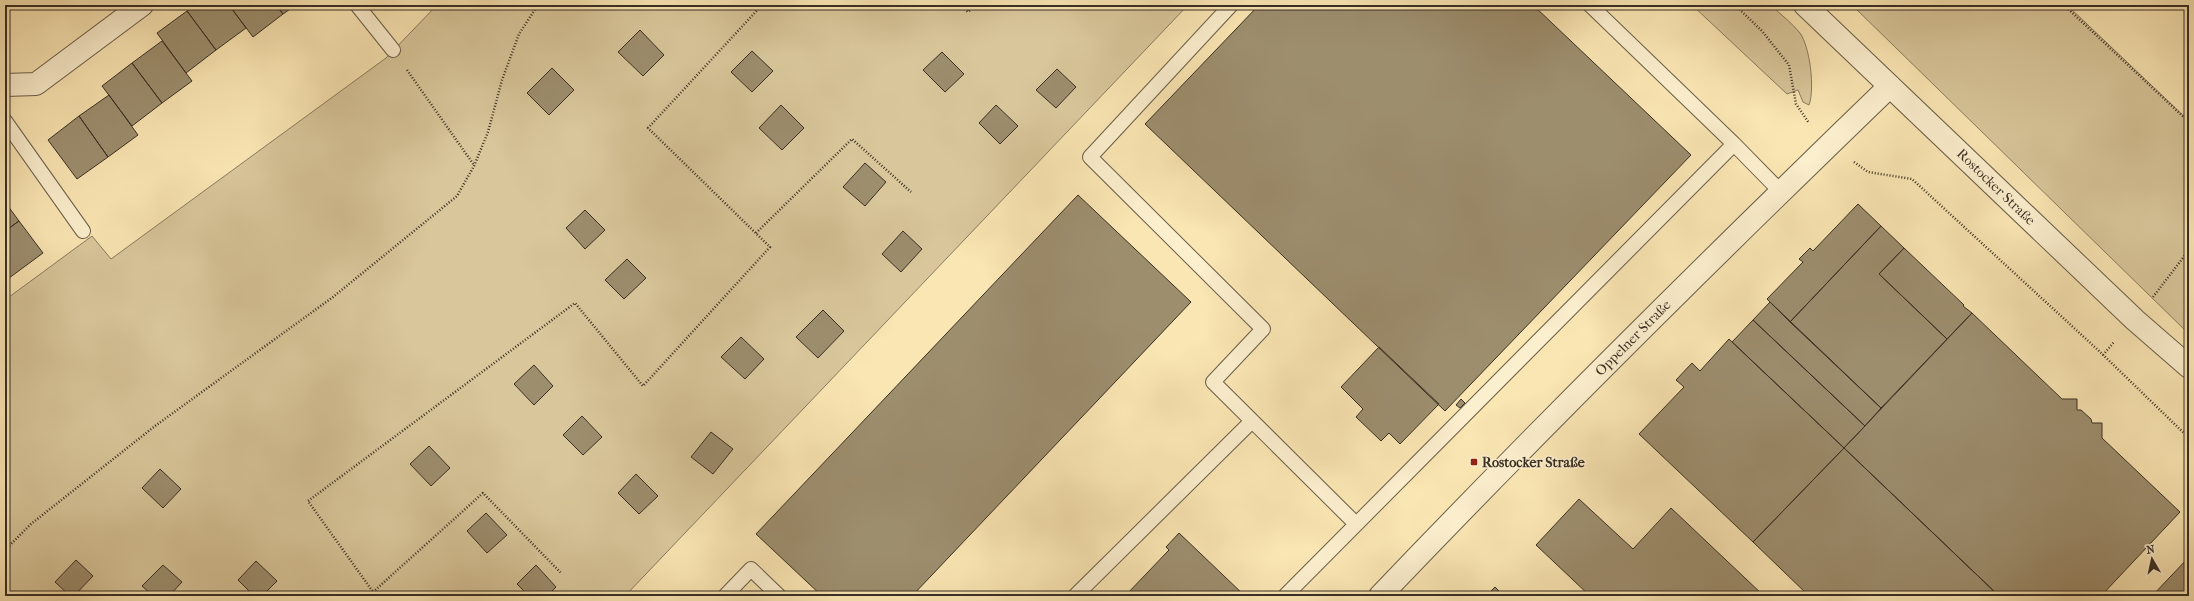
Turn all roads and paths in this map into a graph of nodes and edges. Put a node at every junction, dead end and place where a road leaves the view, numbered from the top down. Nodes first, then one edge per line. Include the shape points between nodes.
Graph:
1 (142, 5) edge
2 (358, 5) edge
3 (538, 5) edge
4 (762, 5) edge
5 (960, 5) edge
6 (975, 5) edge
7 (1231, 5) edge
8 (1590, 5) edge
9 (1735, 5) edge
10 (1805, 5) edge
11 (2064, 5) edge
12 (393, 50) joint
13 (5, 85) edge
14 (1890, 86) junction
15 (5, 121) edge
16 (2189, 122) edge
17 (1734, 144) junction
18 (1831, 144) junction
19 (474, 166) junction
20 (1780, 191) junction
21 (911, 192) dead end
22 (82, 231) dead end
23 (756, 234) junction
24 (2189, 368) edge
25 (1252, 421) junction
26 (2189, 438) edge
27 (1356, 524) junction
28 (5, 550) edge
29 (561, 573) dead end
30 (373, 592) junction
31 (376, 596) edge
32 (725, 596) edge
33 (779, 596) edge
34 (1075, 596) edge
35 (1285, 596) edge
36 (1380, 596) edge

1 - 13 street via 36,84
2 - 12 lane
3 - 19 path via 519,34 502,80 488,132
4 - 23 path via 648,128
5 - 6 path via 968,12
7 - 25 lane via 1090,157 1263,329 1213,382
8 - 17 lane
9 - 18 path via 1762,31 1789,65 1796,104 1811,126
10 - 14 street, Rostocker Straße
11 - 16 path
12 - 19 path
14 - 18 street, Oppelner Straße
14 - 24 street, Rostocker Straße via 2135,320
15 - 22 lane
17 - 20 lane
17 - 27 lane
18 - 20 street, Oppelner Straße
18 - 26 path via 1868,172 1912,179 2098,350
19 - 28 path via 457,196 333,297 155,426 31,524
20 - 36 street, Oppelner Straße via 1495,476
21 - 23 path via 852,139
23 - 30 path via 770,247 643,386 575,302 308,501
25 - 27 lane
25 - 34 lane
27 - 35 lane
29 - 30 path via 483,493
30 - 31 path
32 - 33 lane via 751,569

